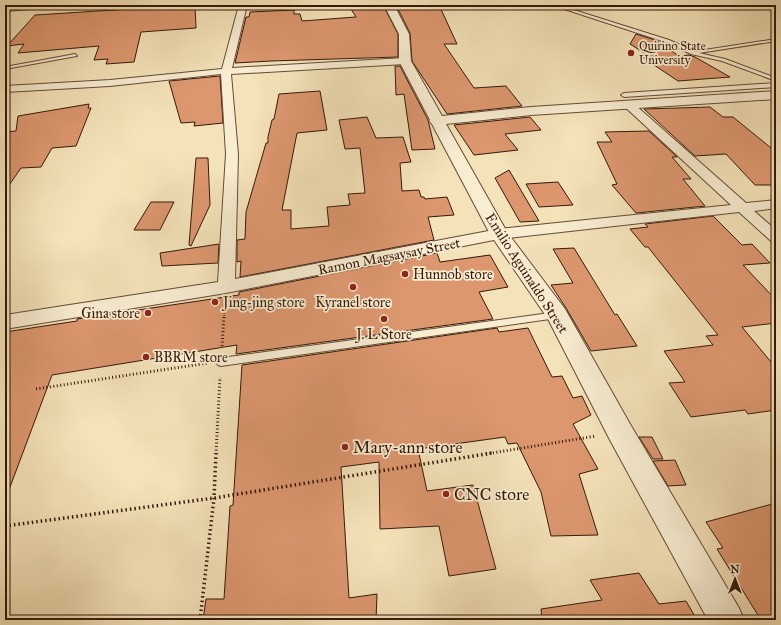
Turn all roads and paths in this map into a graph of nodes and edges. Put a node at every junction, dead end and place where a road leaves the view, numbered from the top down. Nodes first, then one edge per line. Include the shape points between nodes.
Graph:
1 (53, 5) edge
2 (243, 5) edge
3 (389, 5) edge
4 (554, 5) edge
5 (5, 8) edge
6 (776, 40) edge
7 (693, 53) junction
8 (75, 55) dead end
9 (405, 61) junction
10 (5, 68) edge
11 (226, 71) junction
12 (776, 80) edge
13 (776, 85) edge
14 (5, 89) edge
15 (776, 95) edge
16 (626, 100) junction
17 (436, 121) junction
18 (776, 204) edge
19 (742, 207) junction
20 (499, 234) junction
21 (776, 238) edge
22 (226, 287) junction
23 (557, 315) junction
24 (5, 322) edge
25 (221, 362) junction
26 (36, 389) dead end
27 (620, 432) junction
28 (214, 498) junction
29 (5, 526) edge
30 (200, 620) edge
31 (727, 620) edge

1 - 5 street
2 - 11 street
3 - 9 street, Emilio Aguinaldo Street via 404,34
4 - 7 lane via 667,41
6 - 7 lane
7 - 12 lane via 723,60
8 - 10 lane
9 - 11 street
9 - 17 street, Emilio Aguinaldo Street
11 - 14 street via 110,83
11 - 22 street via 232,154
13 - 16 lane
15 - 16 street
16 - 17 street
16 - 19 street
17 - 20 street, Emilio Aguinaldo Street
18 - 19 street, Ramon Magsaysay Street
19 - 20 street, Ramon Magsaysay Street
19 - 21 street
20 - 22 street, Ramon Magsaysay Street
20 - 23 street, Emilio Aguinaldo Street
22 - 24 street, Ramon Magsaysay Street
22 - 25 path
23 - 25 lane
23 - 27 street, Emilio Aguinaldo Street
25 - 26 path
25 - 28 path
27 - 28 path
27 - 31 street, Emilio Aguinaldo Street
28 - 29 path
28 - 30 path

